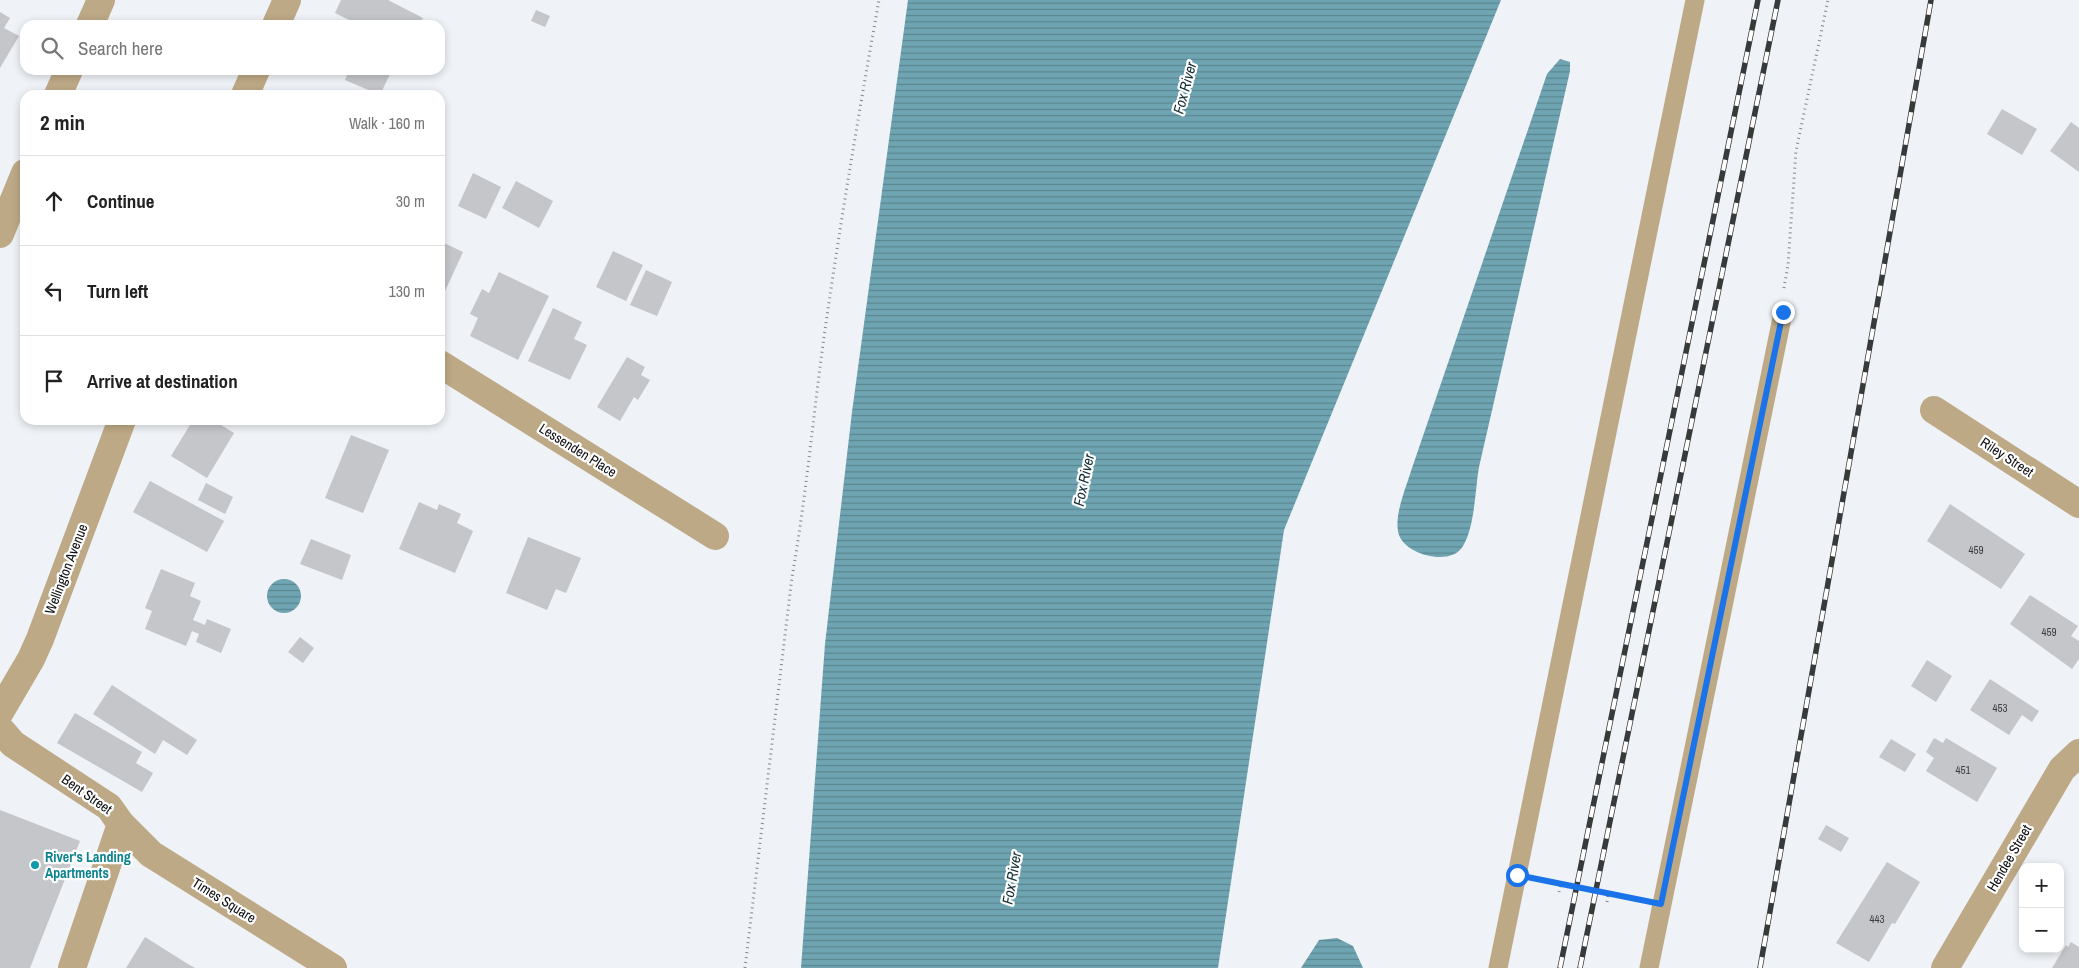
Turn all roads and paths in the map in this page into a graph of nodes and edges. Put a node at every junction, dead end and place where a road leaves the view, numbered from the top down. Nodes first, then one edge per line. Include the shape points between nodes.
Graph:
1 (102, 0) edge
2 (288, 0) edge
3 (879, 0) edge
4 (1695, 0) edge
5 (1828, 0) edge
6 (92, 20) edge
7 (278, 20) edge
8 (67, 75) edge
9 (254, 75) edge
10 (60, 90) edge
11 (247, 90) edge
12 (20, 186) edge
13 (0, 234) edge
14 (1783, 312) joint
15 (445, 367) edge
16 (1934, 410) dead end
17 (120, 425) edge
18 (2079, 504) edge
19 (715, 536) dead end
20 (0, 712) edge
21 (0, 729) edge
22 (2079, 753) edge
23 (121, 824) junction
24 (1517, 875) junction
25 (1561, 884) junction
26 (1559, 892) dead end
27 (1608, 894) junction
28 (1607, 902) dead end
29 (1661, 904) junction
30 (72, 968) edge
31 (333, 968) edge
32 (745, 968) edge
33 (1498, 968) edge
34 (1649, 968) edge
35 (1945, 968) edge

1 - 6 street
2 - 7 street
3 - 32 path via 824,336
4 - 24 lane
5 - 14 path via 1796,151
8 - 10 street
9 - 11 street
12 - 13 street
14 - 29 lane
15 - 19 street, Lessenden Place
16 - 18 street, Riley Street
17 - 20 street, Wellington Avenue via 40,639
21 - 23 street, Bent Street via 13,744 109,807
22 - 35 street, Hendee Street via 2062,769
23 - 30 street, Bent Street
23 - 31 street, Times Square via 151,854
24 - 25 path
24 - 33 lane
25 - 26 path
25 - 27 path
27 - 28 path
27 - 29 path
29 - 34 lane

